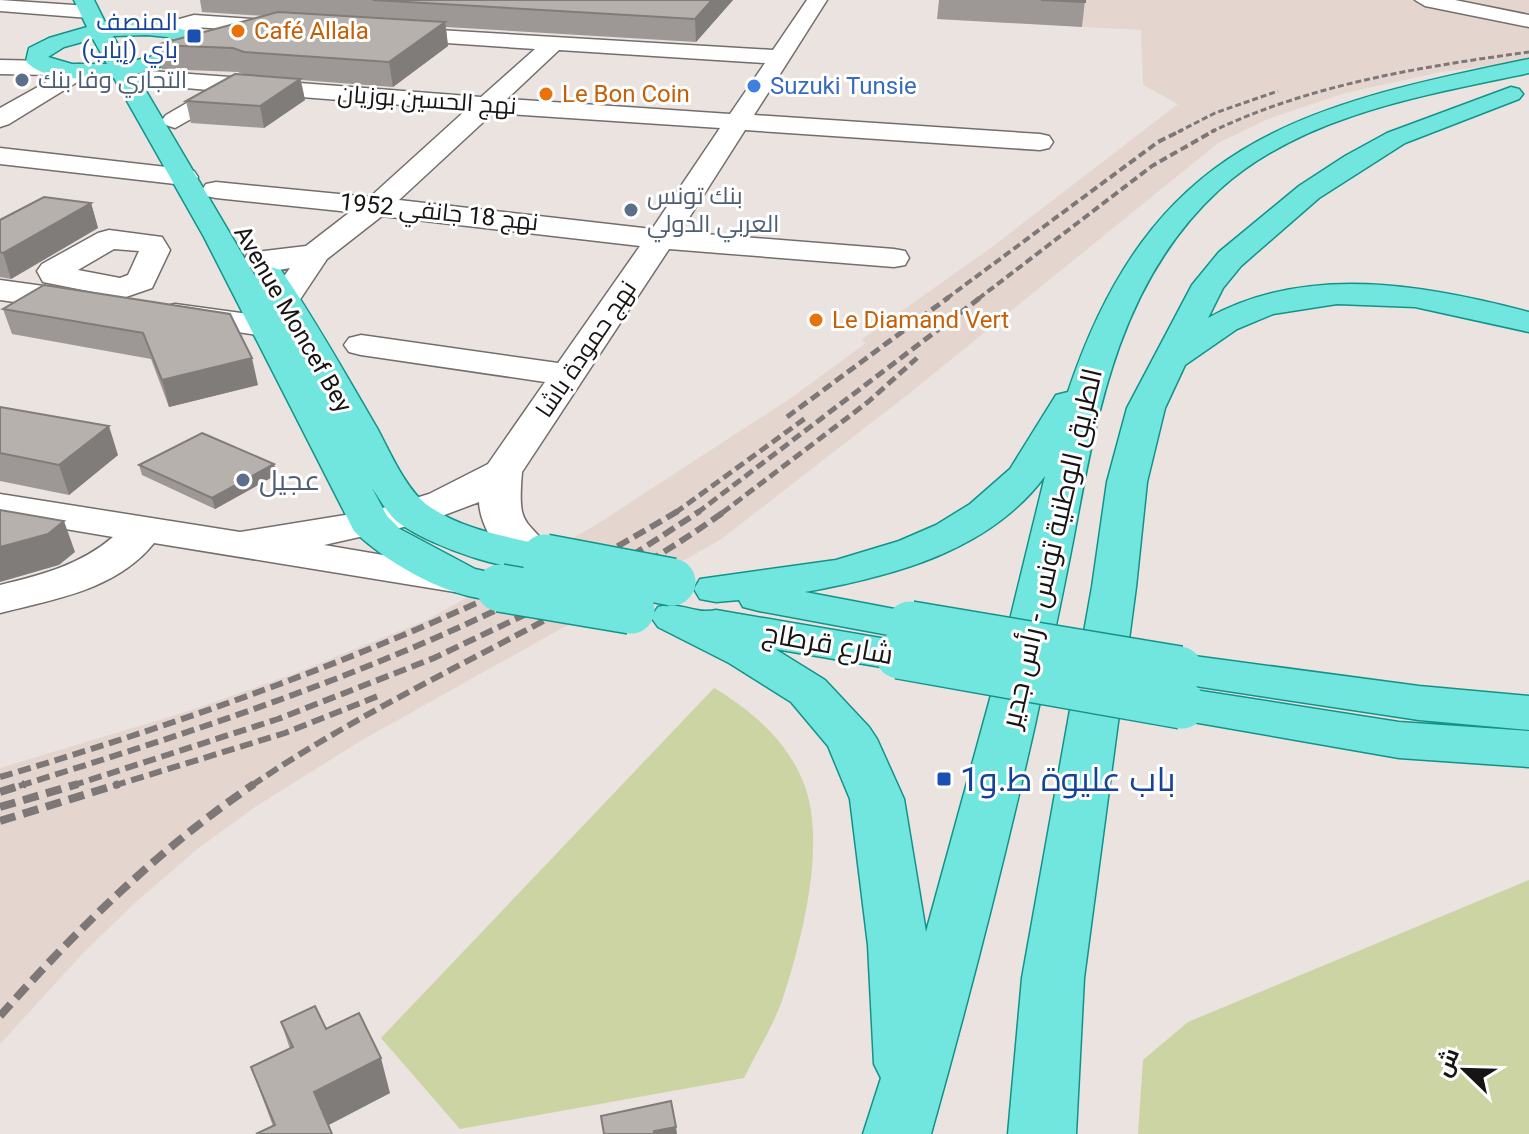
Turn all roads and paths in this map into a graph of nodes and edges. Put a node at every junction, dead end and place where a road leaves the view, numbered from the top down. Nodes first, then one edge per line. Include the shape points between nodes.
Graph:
1 (218, 0) edge
2 (817, 0) edge
3 (1431, 1) edge
4 (0, 5) edge
5 (100, 15) edge
6 (1529, 21) edge
7 (161, 29) junction
8 (371, 32) edge
9 (554, 43) junction
10 (780, 57) junction
11 (533, 63) junction
12 (1529, 66) edge
13 (0, 67) edge
14 (50, 68) junction
15 (79, 71) junction
16 (138, 71) junction
17 (662, 71) dead end
18 (235, 85) junction
19 (1529, 89) edge
20 (489, 105) junction
21 (0, 119) edge
22 (739, 121) junction
23 (170, 132) junction
24 (43, 137) dead end
25 (1040, 142) dead end
26 (0, 156) edge
27 (184, 177) junction
28 (216, 190) junction
29 (379, 204) junction
30 (661, 238) junction
31 (316, 253) junction
32 (894, 258) dead end
33 (259, 260) junction
34 (0, 290) edge
35 (72, 290) junction
36 (274, 313) junction
37 (1529, 322) edge
38 (361, 345) dead end
39 (1095, 360) junction
40 (1170, 361) junction
41 (568, 375) junction
42 (502, 472) junction
43 (0, 506) edge
44 (410, 512) junction
45 (369, 522) junction
46 (143, 529) junction
47 (242, 543) junction
48 (539, 557) junction
49 (478, 583) junction
50 (0, 599) edge
51 (673, 599) junction
52 (1181, 688) junction
53 (1529, 713) edge
54 (1529, 749) edge
55 (897, 1118) edge
56 (1042, 1134) edge

1 - 7 street
2 - 10 street, نهج حمودة باشا
3 - 6 street
4 - 5 street
5 - 7 main road
5 - 14 main road via 37,53 37,61
5 - 16 main road, Avenue Moncef Bey
7 - 16 main road via 190,39 190,45
7 - 18 street via 194,21 310,33
8 - 9 street
9 - 10 street
9 - 11 street
10 - 22 street, نهج حمودة باشا
11 - 17 street via 578,59
11 - 20 street
12 - 39 main road, الطريق الوطنية تونس - رأس جدير via 1359,107 1303,129 1212,181 1145,254
13 - 14 street
14 - 15 main road
15 - 16 main road
15 - 21 street
16 - 18 street, نهج الحسين بوزيان
16 - 23 main road, Avenue Moncef Bey
18 - 20 street, نهج الحسين بوزيان
18 - 23 street
19 - 40 main road via 1396,138 1309,192 1230,259 1208,285
20 - 22 street, نهج الحسين بوزيان
20 - 29 street
22 - 25 street, نهج الحسين بوزيان
22 - 30 street, نهج حمودة باشا
23 - 24 street via 95,147
23 - 27 main road, Avenue Moncef Bey
23 - 28 main road, Avenue Moncef Bey
26 - 27 street
27 - 36 main road, Avenue Moncef Bey
28 - 29 street, نهج 18 جانفي 1952
28 - 33 main road, Avenue Moncef Bey
29 - 30 street, نهج 18 جانفي 1952
29 - 31 street
30 - 32 street, نهج 18 جانفي 1952
30 - 41 street, نهج حمودة باشا
31 - 33 street
31 - 36 street
33 - 36 main road, Avenue Moncef Bey
34 - 35 street
35 - 35 street via 133,285 141,281 155,250 151,243 109,239 53,271
35 - 36 street
36 - 44 main road, Avenue Moncef Bey
36 - 45 main road, Avenue Moncef Bey via 313,411
37 - 40 main road via 1399,295 1306,296 1272,303 1222,324
38 - 41 street
39 - 51 main road via 1018,484 982,516 932,543 870,566
39 - 55 main road, الطريق الوطنية تونس - رأس جدير via 1003,750
40 - 56 main road via 1146,408 1127,482 1053,978
41 - 42 street, نهج حمودة باشا
42 - 44 street, نهج حمودة باشا via 467,493
42 - 48 street via 499,515 514,538
43 - 46 street, شارع قرطاج
44 - 45 street, نهج حمودة باشا
44 - 48 main road, Avenue Moncef Bey via 448,534
45 - 47 street, نهج حمودة باشا
45 - 49 main road, Avenue Moncef Bey via 385,538
46 - 47 street, شارع قرطاج
46 - 50 street via 98,570
47 - 49 street, شارع قرطاج
48 - 51 main road, Avenue Moncef Bey, bridge
49 - 51 main road, شارع قرطاج, bridge
51 - 52 main road, شارع قرطاج, bridge
51 - 55 main road via 808,691 851,739 877,799 898,945
52 - 53 main road
52 - 54 main road via 1399,740

